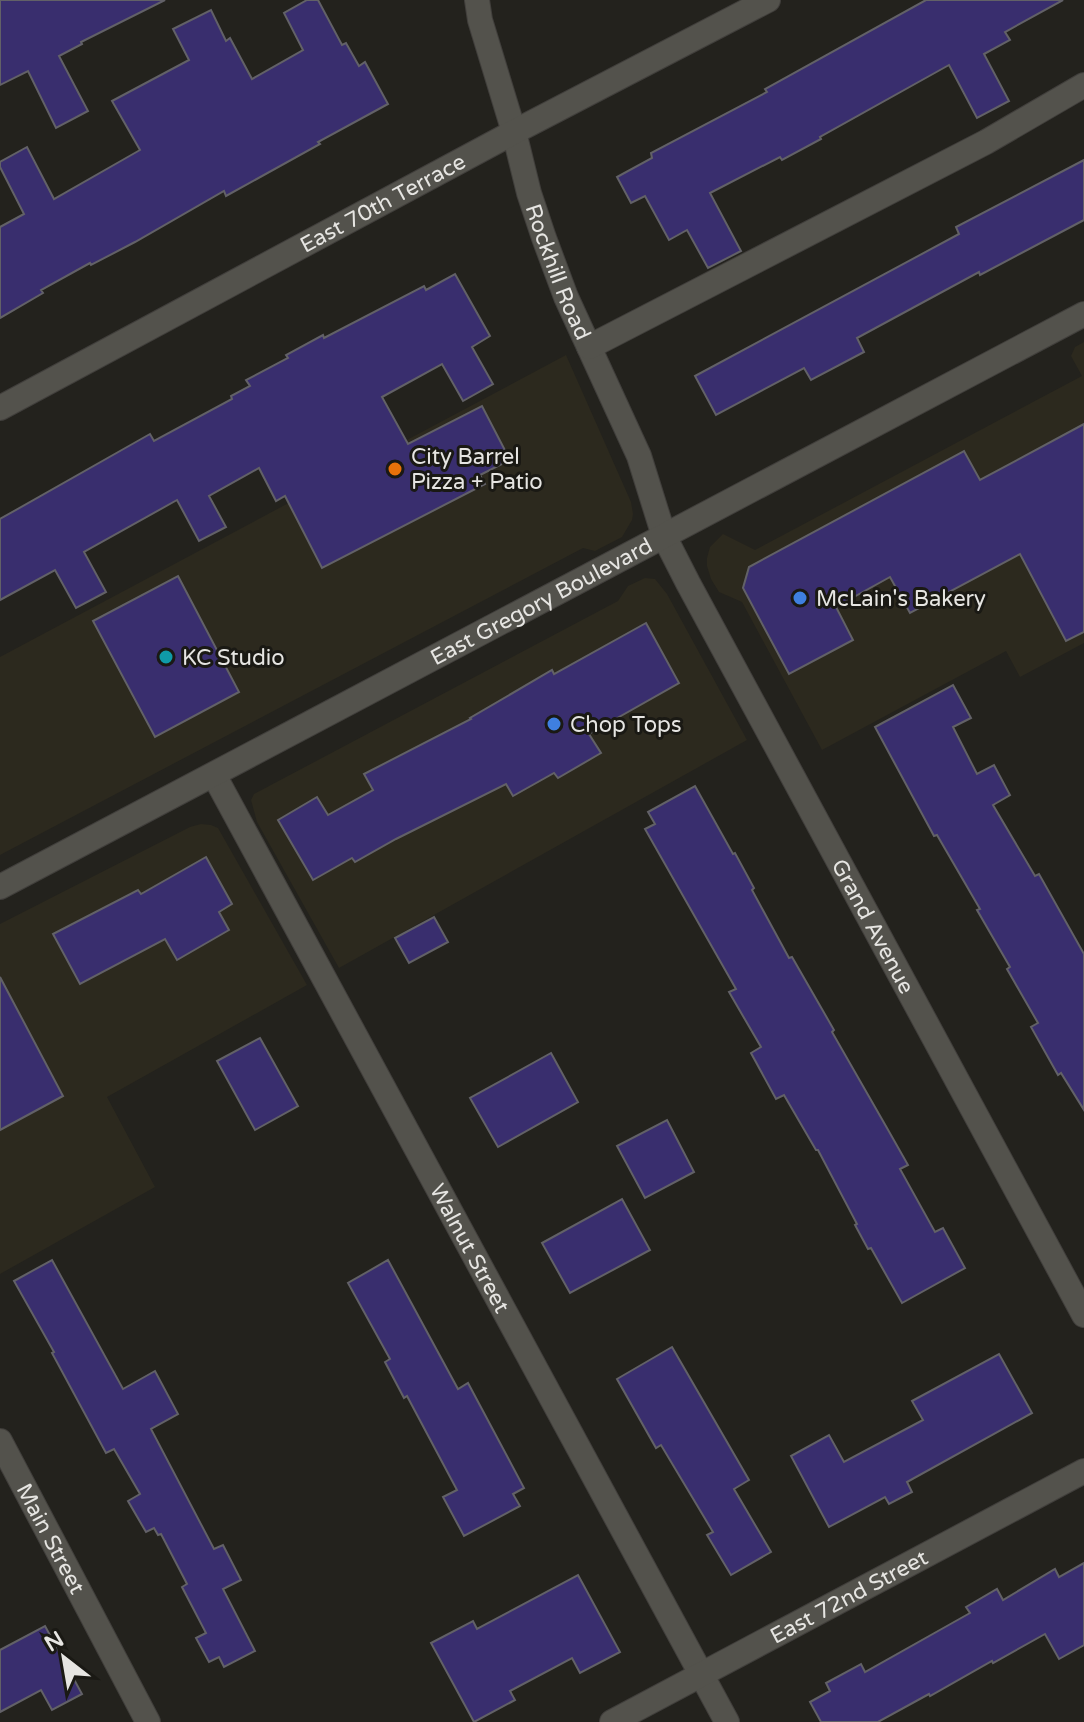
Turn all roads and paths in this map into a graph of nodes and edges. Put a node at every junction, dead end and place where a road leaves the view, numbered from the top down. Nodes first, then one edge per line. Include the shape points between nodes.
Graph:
1 (477, 0) edge
2 (768, 0) edge
3 (1084, 85) edge
4 (514, 132) junction
5 (1084, 314) edge
6 (589, 347) junction
7 (0, 408) edge
8 (664, 536) junction
9 (214, 775) junction
10 (0, 887) edge
11 (1084, 1315) edge
12 (0, 1441) edge
13 (1084, 1471) edge
14 (701, 1674) junction
15 (148, 1722) edge
16 (612, 1722) edge
17 (727, 1722) edge

1 - 4 street, Rockhill Road
2 - 4 street, East 70th Terrace
3 - 6 street via 986,142
4 - 6 street, Rockhill Road via 544,238
4 - 7 street, East 70th Terrace
5 - 8 street, East Gregory Boulevard
6 - 8 street, Rockhill Road via 639,456
8 - 9 street, East Gregory Boulevard
8 - 11 street, Grand Avenue
9 - 10 street, East Gregory Boulevard
9 - 14 street, Walnut Street
12 - 15 street, Main Street
13 - 14 street, East 72nd Street
14 - 16 street, East 72nd Street
14 - 17 street, Walnut Street

